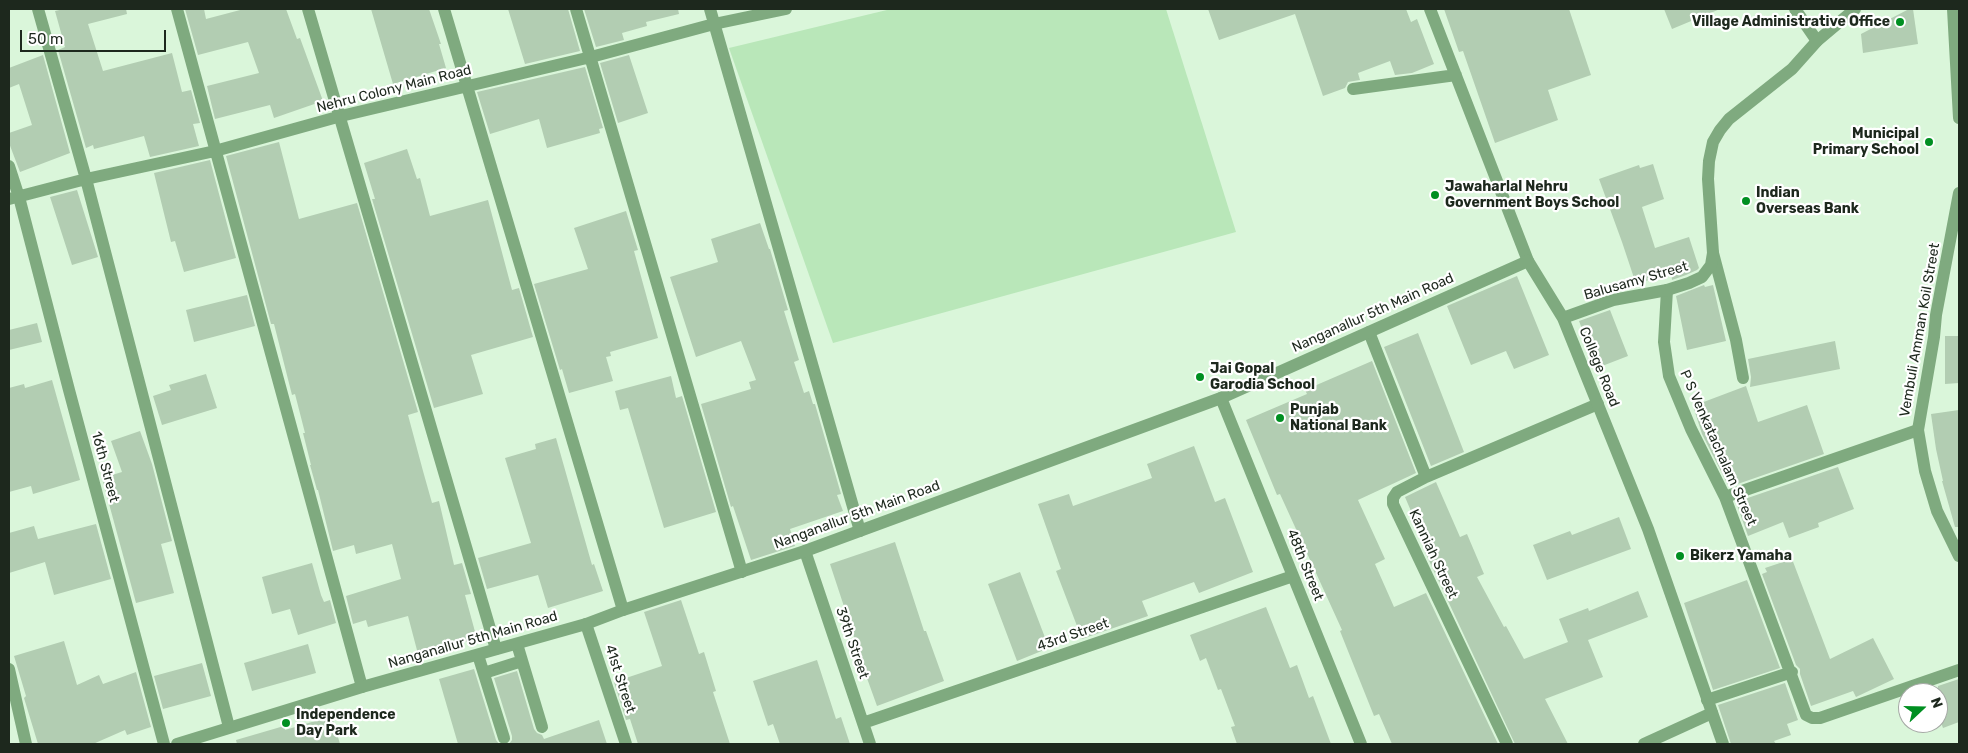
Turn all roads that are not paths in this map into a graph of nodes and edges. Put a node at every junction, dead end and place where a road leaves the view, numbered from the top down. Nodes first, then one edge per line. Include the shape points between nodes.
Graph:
1 (38, 9) edge
2 (177, 9) edge
3 (308, 9) edge
4 (444, 9) edge
5 (576, 9) edge
6 (710, 9) edge
7 (786, 9) edge
8 (1430, 9) edge
9 (1795, 9) edge
10 (1855, 9) edge
11 (1953, 9) edge
12 (714, 24) junction
13 (1817, 41) junction
14 (591, 57) junction
15 (1456, 74) junction
16 (468, 86) junction
17 (1353, 90) dead end
18 (341, 116) junction
19 (1959, 118) edge
20 (215, 151) junction
21 (9, 166) edge
22 (86, 179) junction
23 (1959, 193) edge
24 (14, 198) edge
25 (1712, 259) junction
26 (1528, 261) junction
27 (1667, 290) junction
28 (1563, 318) junction
29 (1369, 332) junction
30 (1744, 378) dead end
31 (1221, 398) junction
32 (1598, 404) junction
33 (1918, 430) junction
34 (1426, 477) junction
35 (1725, 497) junction
36 (860, 531) junction
37 (805, 551) junction
38 (1959, 556) edge
39 (742, 572) junction
40 (1293, 576) junction
41 (623, 610) junction
42 (586, 624) junction
43 (517, 644) junction
44 (496, 649) junction
45 (478, 655) junction
46 (522, 661) junction
47 (9, 670) edge
48 (1959, 670) edge
49 (1792, 672) junction
50 (484, 673) junction
51 (362, 687) junction
52 (1707, 700) junction
53 (1712, 714) junction
54 (863, 723) junction
55 (228, 727) junction
56 (542, 727) dead end
57 (504, 738) dead end
58 (26, 744) edge
59 (164, 744) edge
60 (177, 744) edge
61 (626, 744) edge
62 (870, 744) edge
63 (1361, 744) edge
64 (1507, 744) edge
65 (1644, 744) edge
66 (1723, 744) edge

1 - 22 street
2 - 20 street
3 - 18 street
4 - 16 street
5 - 14 street
6 - 12 street
7 - 12 street, Nehru Colony Main Road
8 - 15 street, College Road
9 - 13 street
10 - 13 street
11 - 19 street
12 - 14 street, Nehru Colony Main Road
12 - 36 street
13 - 25 street via 1792,68 1729,119 1713,142 1708,179
14 - 16 street, Nehru Colony Main Road
14 - 39 street
15 - 17 street
15 - 26 street, College Road
16 - 18 street, Nehru Colony Main Road
16 - 41 street
18 - 20 street, Nehru Colony Main Road
18 - 44 street
20 - 22 street, Nehru Colony Main Road
20 - 51 street
21 - 24 street, 16th Street
22 - 24 street, Nehru Colony Main Road
22 - 55 street
23 - 33 street, Vembuli Amman Koil Street
24 - 59 street, 16th Street
25 - 27 street, Balusamy Street via 1702,277
25 - 30 street
26 - 28 street, College Road
26 - 29 street, Nanganallur 5th Main Road
27 - 28 street, Balusamy Street via 1613,300
27 - 35 street, P S Venkatachalam Street via 1664,342 1667,368 1691,429
28 - 32 street, College Road
29 - 31 street, Nanganallur 5th Main Road
29 - 34 street
31 - 36 street, Nanganallur 5th Main Road
31 - 40 street, 48th Street
32 - 34 street, Kanniah Street
32 - 52 street, College Road via 1648,529
33 - 35 street
33 - 38 street, Vembuli Amman Koil Street via 1925,471 1937,511
34 - 64 street, Kanniah Street via 1397,492 1393,504
35 - 49 street, P S Venkatachalam Street
36 - 37 street, Nanganallur 5th Main Road
37 - 39 street, Nanganallur 5th Main Road
37 - 54 street, 39th Street
39 - 41 street, Nanganallur 5th Main Road
40 - 54 street, 43rd Street
40 - 63 street, 48th Street
41 - 42 street, Nanganallur 5th Main Road
42 - 43 street, Nanganallur 5th Main Road
42 - 61 street, 41st Street
43 - 44 street, Nanganallur 5th Main Road
43 - 46 street
44 - 45 street, Nanganallur 5th Main Road
45 - 50 street
45 - 51 street, Nanganallur 5th Main Road
46 - 50 street
46 - 56 street
47 - 58 street
48 - 49 street, P S Venkatachalam Street via 1820,718 1806,715
49 - 52 street
50 - 57 street
51 - 55 street, Nanganallur 5th Main Road
52 - 53 street, College Road
53 - 65 street
53 - 66 street, College Road
54 - 62 street, 39th Street
55 - 60 street, Nanganallur 5th Main Road

